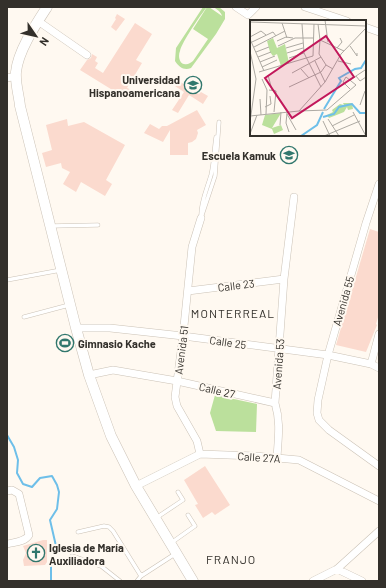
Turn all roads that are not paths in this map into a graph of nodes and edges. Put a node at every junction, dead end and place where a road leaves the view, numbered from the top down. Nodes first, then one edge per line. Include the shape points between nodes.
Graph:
1 (47, 7) edge
2 (236, 7) edge
3 (256, 7) edge
4 (305, 7) edge
5 (344, 20) edge
6 (38, 21) junction
7 (366, 27) edge
8 (379, 32) edge
9 (87, 55) dead end
10 (12, 77) edge
11 (7, 85) edge
12 (19, 96) junction
13 (379, 184) edge
14 (204, 195) junction
15 (209, 196) junction
16 (294, 197) dead end
17 (201, 218) junction
18 (98, 225) dead end
19 (50, 226) junction
20 (61, 270) junction
21 (284, 279) junction
22 (7, 280) edge
23 (188, 291) junction
24 (70, 305) junction
25 (24, 317) dead end
26 (76, 328) junction
27 (379, 334) edge
28 (183, 336) junction
29 (279, 349) junction
30 (328, 356) junction
31 (371, 364) junction
32 (379, 368) edge
33 (89, 375) junction
34 (177, 381) junction
35 (275, 403) junction
36 (200, 454) junction
37 (277, 458) junction
38 (379, 466) edge
39 (136, 486) junction
40 (7, 491) edge
41 (178, 492) dead end
42 (379, 501) edge
43 (188, 515) dead end
44 (155, 519) junction
45 (379, 531) edge
46 (78, 532) dead end
47 (7, 544) edge
48 (170, 544) junction
49 (176, 553) junction
50 (72, 556) dead end
51 (338, 569) junction
52 (141, 576) junction
53 (120, 581) edge
54 (137, 581) edge
55 (193, 581) edge
56 (313, 581) edge
57 (362, 581) edge

1 - 6 main road
2 - 3 street via 248,15
4 - 5 street
6 - 9 street
6 - 10 main road
7 - 8 street
10 - 12 main road
11 - 12 main road
12 - 19 main road
13 - 30 street, Avenida 55
14 - 15 lane
14 - 15 lane, Avenida 51 via 211,175 219,122 215,176
14 - 17 lane, Avenida 51
15 - 17 lane, Avenida 51
16 - 21 street, Avenida 53
17 - 23 street, Avenida 51 via 192,247
18 - 19 lane
19 - 20 main road
20 - 22 lane
20 - 24 main road
21 - 23 street, Calle 23
21 - 29 street, Avenida 53
23 - 28 street, Avenida 51
24 - 25 lane
24 - 26 main road
26 - 28 street, Calle 25 via 110,328
26 - 33 main road
27 - 31 street
28 - 29 street, Calle 25
28 - 34 street, Avenida 51
29 - 30 street, Calle 25
29 - 35 street, Avenida 53
30 - 31 street, Calle 25
30 - 38 street, Avenida 55 via 318,400 319,420
31 - 32 street, Calle 25
33 - 34 street, Calle 27 via 113,370
33 - 39 main road via 111,436
34 - 35 street, Calle 27
34 - 36 street, Avenida 51 via 177,406 197,441
35 - 37 street, Avenida 53 via 279,427
36 - 37 street, Calle 27A
36 - 39 street, Calle 27A
37 - 42 street, Calle 27A via 299,460
39 - 44 main road
40 - 47 street via 12,490 19,494 29,535 24,540
41 - 44 lane via 183,500
43 - 48 lane via 195,526
44 - 48 main road
45 - 51 street
46 - 52 lane via 109,527
48 - 49 main road
49 - 52 lane
49 - 55 main road
50 - 53 lane via 101,566
51 - 56 street
51 - 57 street
52 - 54 lane

